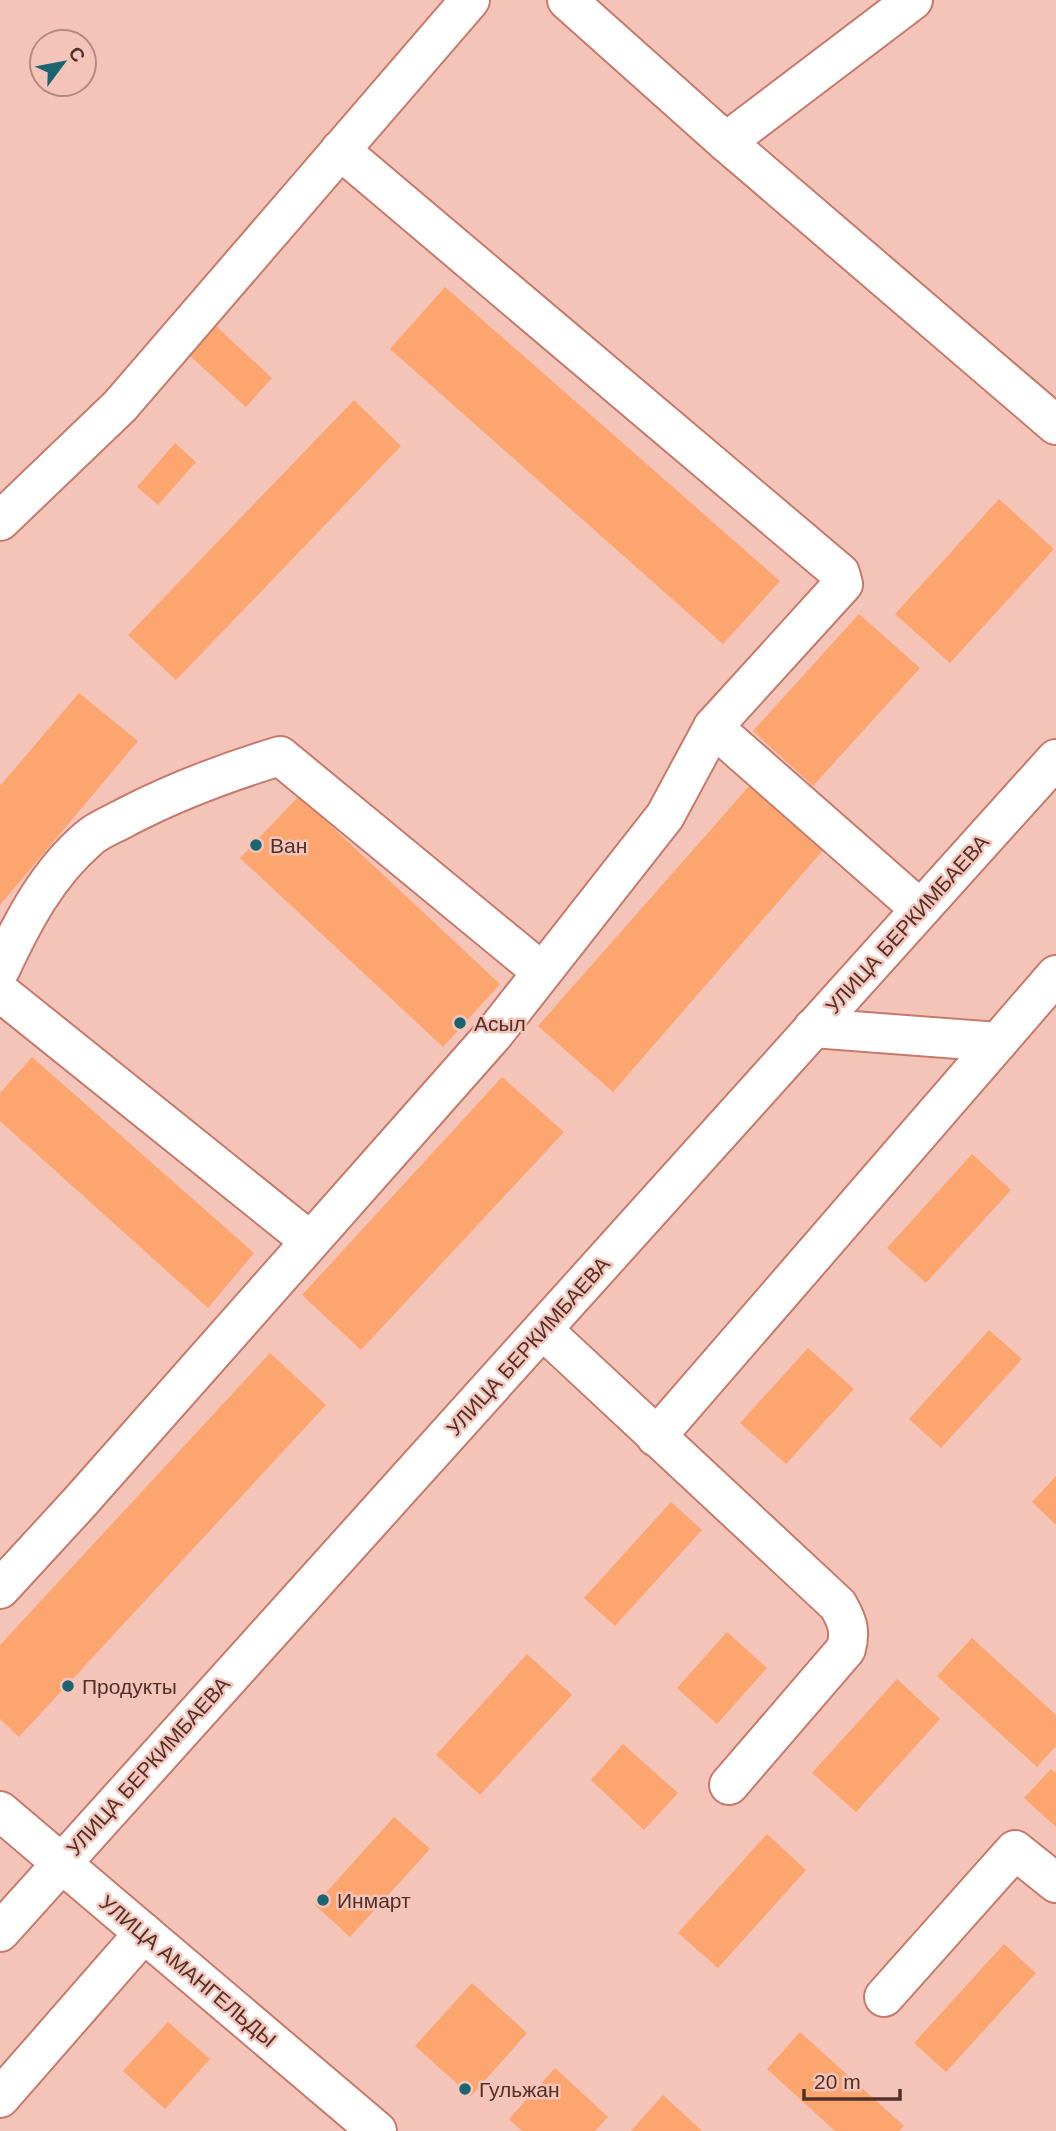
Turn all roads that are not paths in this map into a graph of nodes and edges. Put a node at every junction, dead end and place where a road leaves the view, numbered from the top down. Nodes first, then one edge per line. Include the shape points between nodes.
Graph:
1 (470, 0) edge
2 (567, 0) edge
3 (913, 0) edge
4 (726, 142) junction
5 (340, 150) junction
6 (1056, 425) edge
7 (0, 521) edge
8 (713, 727) junction
9 (1056, 759) edge
10 (920, 909) junction
11 (0, 970) edge
12 (542, 972) junction
13 (1056, 975) edge
14 (0, 992) edge
15 (813, 1028) junction
16 (998, 1042) junction
17 (310, 1241) junction
18 (543, 1330) junction
19 (656, 1437) junction
20 (0, 1589) edge
21 (730, 1785) dead end
22 (0, 1811) edge
23 (61, 1862) junction
24 (1056, 1883) edge
25 (0, 1932) edge
26 (144, 1933) junction
27 (884, 1997) dead end
28 (0, 2098) edge
29 (377, 2131) edge

1 - 5 street
2 - 4 street
3 - 4 street
4 - 6 street
5 - 7 street via 120,406
5 - 8 street via 840,573 843,584 835,595
8 - 10 street
8 - 12 street via 665,816
9 - 10 street, УЛИЦА БЕРКИМБАЕВА
10 - 15 street, УЛИЦА БЕРКИМБАЕВА
11 - 12 street via 43,888 90,837 170,794 280,756
12 - 17 street via 493,1035
13 - 16 street
14 - 17 street
15 - 16 street
15 - 18 street, УЛИЦА БЕРКИМБАЕВА
16 - 19 street
17 - 20 street
18 - 19 street
18 - 23 street, УЛИЦА БЕРКИМБАЕВА
19 - 21 street via 838,1605 848,1622 846,1649
22 - 23 street, УЛИЦА АМАНГЕЛЬДЫ
23 - 25 street, УЛИЦА БЕРКИМБАЕВА
23 - 26 street, УЛИЦА АМАНГЕЛЬДЫ
24 - 27 street via 1015,1850
26 - 28 street
26 - 29 street, УЛИЦА АМАНГЕЛЬДЫ

